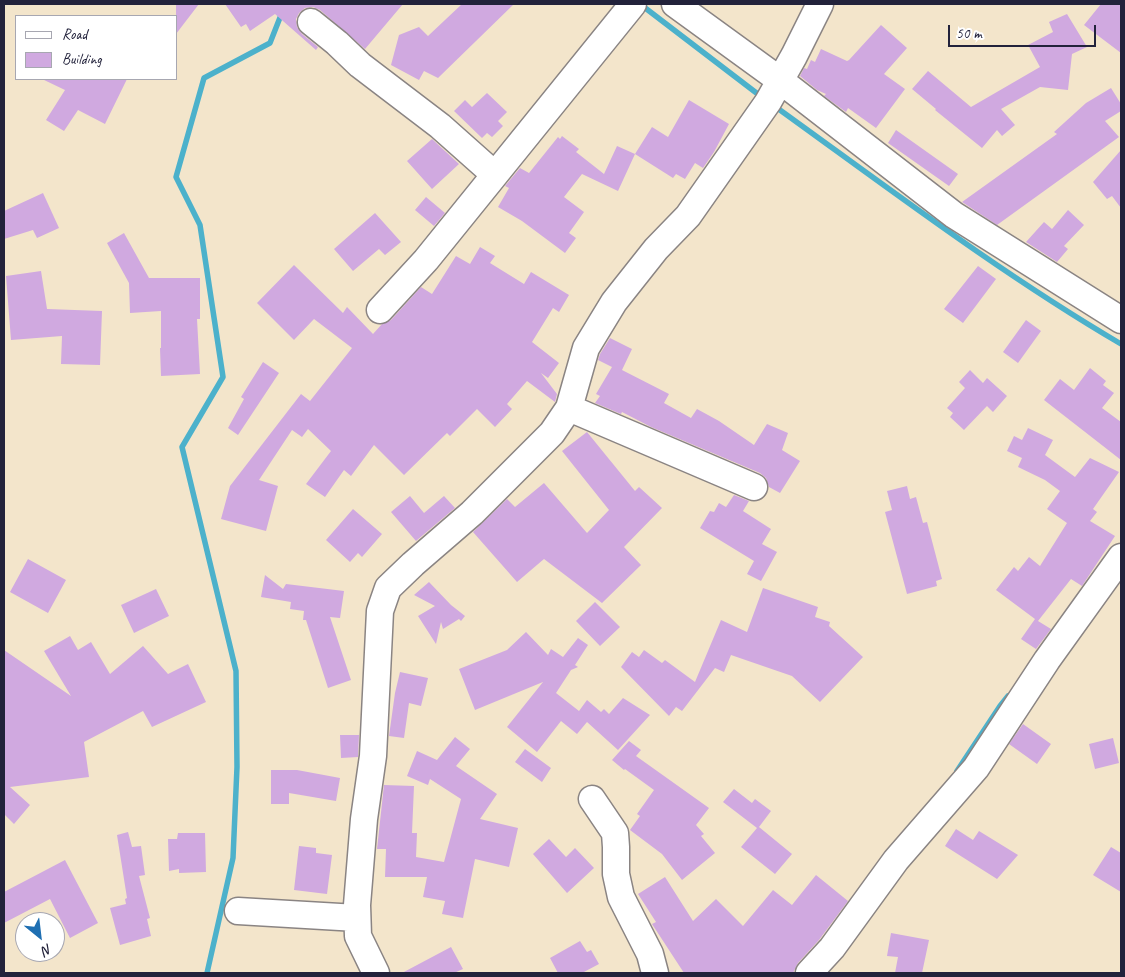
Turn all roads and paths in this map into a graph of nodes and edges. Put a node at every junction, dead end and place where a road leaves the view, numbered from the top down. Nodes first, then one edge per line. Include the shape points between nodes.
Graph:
1 (633, 4) edge
2 (675, 4) edge
3 (820, 4) edge
4 (311, 22) dead end
5 (781, 81) junction
6 (494, 174) junction
7 (380, 310) dead end
8 (1121, 320) edge
9 (569, 408) junction
10 (754, 487) dead end
11 (1121, 557) edge
12 (592, 799) dead end
13 (238, 911) dead end
14 (357, 918) junction
15 (376, 973) edge
16 (655, 973) edge
17 (809, 973) edge

1 - 6 street
2 - 5 street
3 - 5 street
4 - 6 street
5 - 8 street via 954,215
5 - 9 street via 688,216 656,248 614,302 586,348
6 - 7 street via 426,260
9 - 10 street
9 - 14 street via 552,433 472,513 388,588 380,611 373,756 364,819
11 - 17 street via 1047,660 976,768 896,860 832,948
12 - 16 street via 615,833 616,874 621,897 650,954
13 - 14 street
14 - 15 street via 358,936

